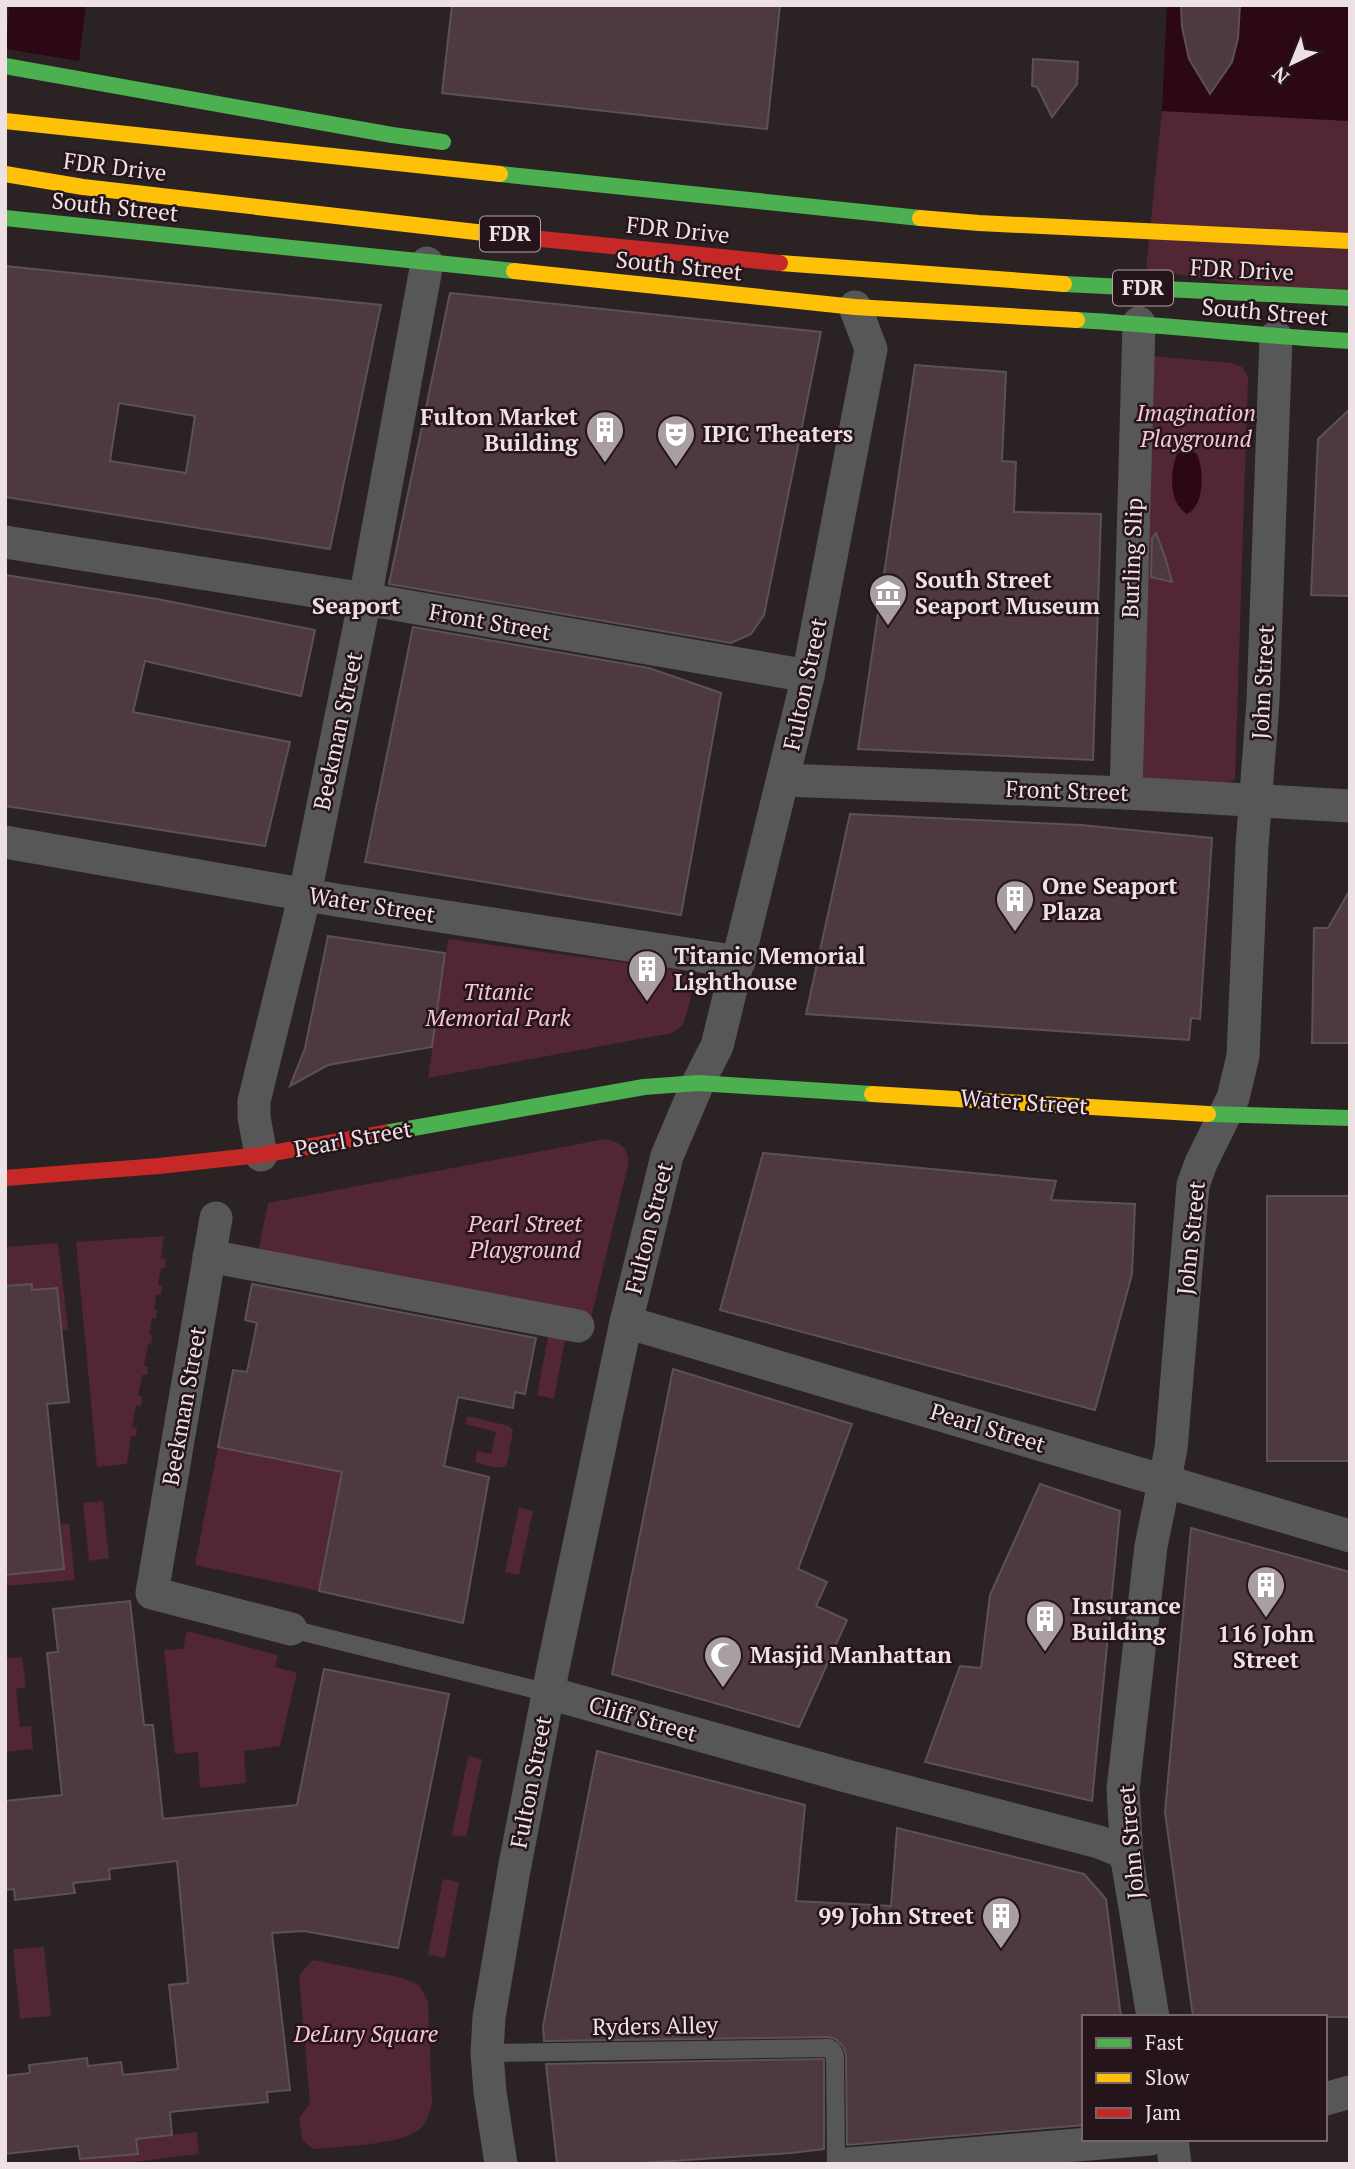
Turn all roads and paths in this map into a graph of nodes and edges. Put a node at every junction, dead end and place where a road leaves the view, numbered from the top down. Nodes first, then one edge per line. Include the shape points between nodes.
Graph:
1 (5, 66) edge
2 (5, 121) edge
3 (457, 144) dead end
4 (614, 170) dead end
5 (5, 174) edge
6 (5, 181) edge
7 (83, 187) junction
8 (740, 201) junction
9 (5, 218) edge
10 (1350, 241) edge
11 (427, 263) junction
12 (1350, 298) edge
13 (855, 307) junction
14 (1139, 323) junction
15 (1276, 337) junction
16 (1350, 341) edge
17 (5, 542) edge
18 (365, 599) junction
19 (808, 676) junction
20 (784, 780) junction
21 (1126, 793) junction
22 (1254, 801) junction
23 (1350, 806) edge
24 (5, 842) edge
25 (305, 894) junction
26 (739, 962) junction
27 (698, 1083) junction
28 (1225, 1115) junction
29 (1350, 1118) edge
30 (261, 1155) junction
31 (5, 1178) edge
32 (216, 1219) dead end
33 (209, 1256) junction
34 (626, 1322) junction
35 (579, 1326) dead end
36 (1165, 1480) junction
37 (1350, 1536) edge
38 (152, 1593) joint
39 (291, 1629) joint
40 (549, 1693) junction
41 (1128, 1859) junction
42 (1153, 2015) edge
43 (487, 2053) junction
44 (1350, 2092) edge
45 (1327, 2098) edge
46 (1126, 2141) edge
47 (1172, 2141) edge
48 (501, 2164) edge
49 (836, 2164) edge
50 (847, 2164) edge
51 (1175, 2164) edge

1 - 3 main road
2 - 8 main road, FDR Drive
4 - 8 main road
5 - 7 main road, FDR Drive / FDR
6 - 7 main road
7 - 12 main road, FDR Drive / FDR via 813,266
8 - 10 main road, FDR Drive via 979,223
9 - 11 main road, South Street
11 - 13 main road, South Street
11 - 18 street, Beekman Street
13 - 14 main road, South Street
13 - 19 street, Fulton Street via 871,349
14 - 15 main road, South Street
14 - 21 street, Burling Slip
15 - 16 main road, South Street
15 - 22 street, John Street via 1264,687
17 - 18 street, Front Street
18 - 19 street, Front Street
18 - 25 street, Beekman Street
19 - 20 street, Fulton Street
20 - 21 street, Front Street
20 - 26 street, Fulton Street
21 - 22 street, Front Street
22 - 23 street, Front Street
22 - 28 street, John Street via 1243,1056
24 - 25 street, Water Street
25 - 26 street, Water Street
25 - 30 street, Beekman Street via 254,1101
26 - 27 street, Fulton Street via 717,1046
27 - 28 main road, Water Street
27 - 30 main road, Pearl Street via 644,1087
27 - 34 street, Fulton Street via 667,1156
28 - 29 main road, Water Street
28 - 36 street, John Street via 1193,1185
30 - 31 main road, Pearl Street
32 - 33 street, Beekman Street
33 - 35 street
33 - 38 street, Beekman Street
34 - 36 street, Pearl Street
34 - 40 street, Fulton Street
36 - 37 street, Pearl Street
36 - 41 street, John Street via 1151,1546 1123,1789
38 - 39 street, Cliff Street
39 - 40 lane, Cliff Street
40 - 41 street, Cliff Street via 1099,1842
40 - 43 street, Fulton Street via 494,1983
41 - 42 street, John Street
43 - 48 street, Fulton Street
43 - 49 lane, Ryders Alley via 825,2047 835,2056
44 - 45 street
46 - 50 street
47 - 51 street

